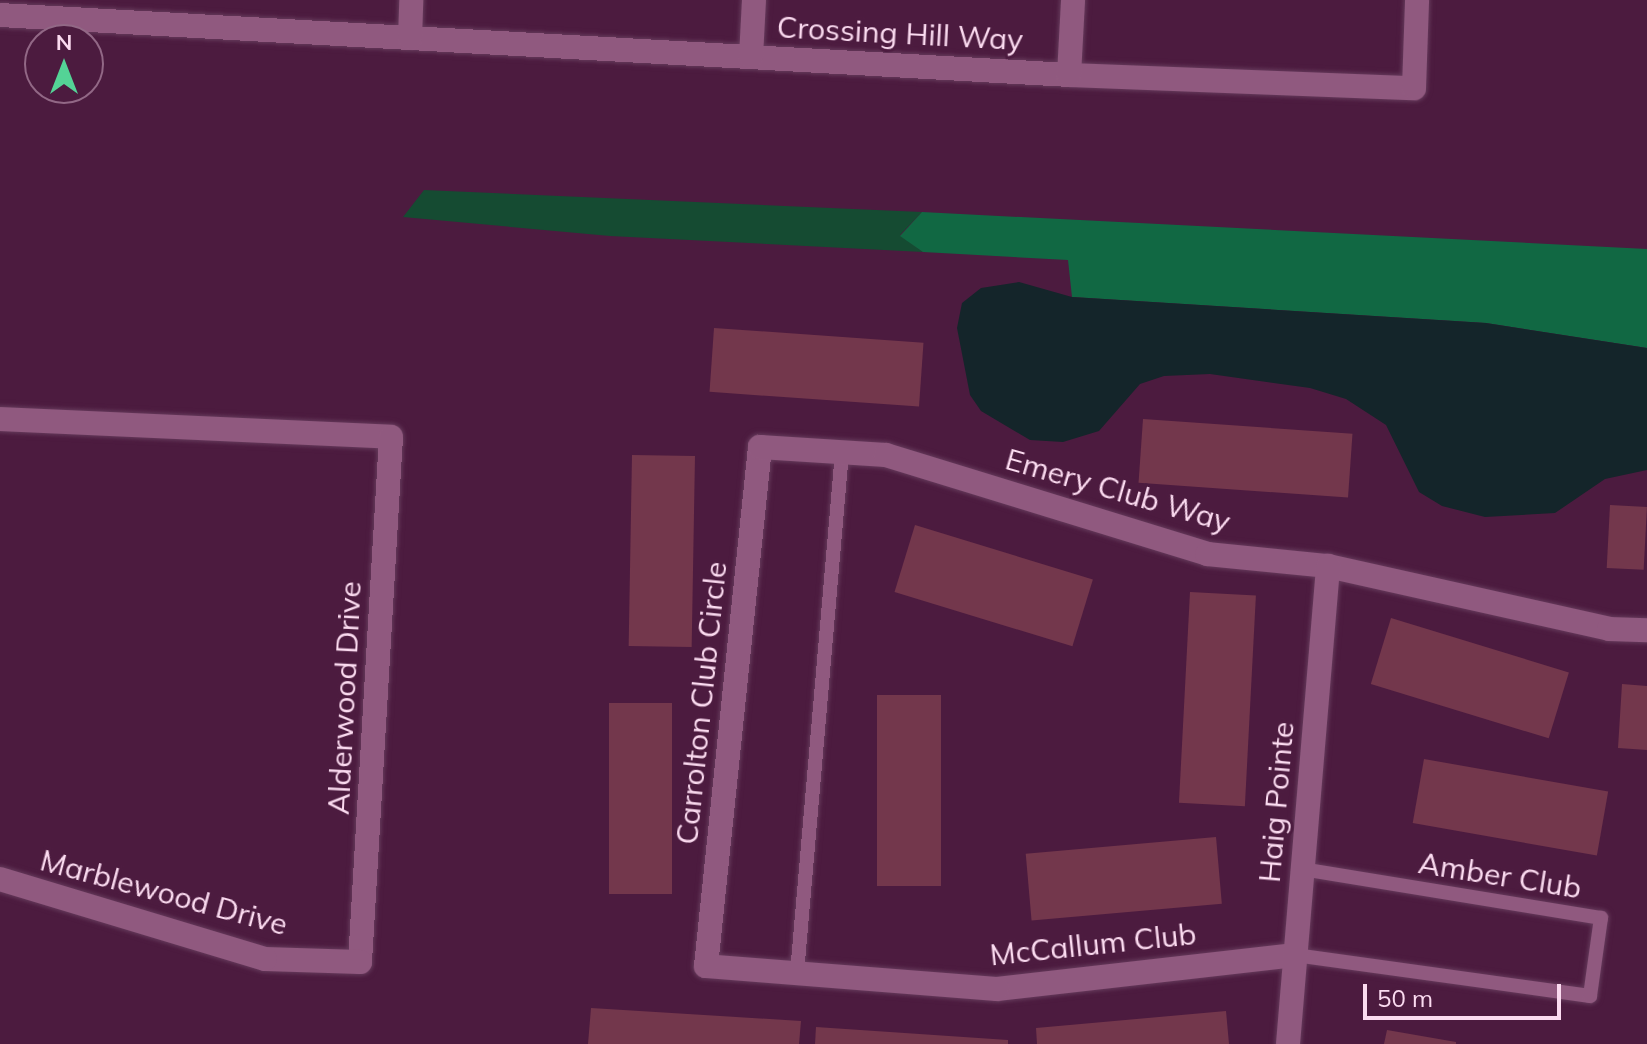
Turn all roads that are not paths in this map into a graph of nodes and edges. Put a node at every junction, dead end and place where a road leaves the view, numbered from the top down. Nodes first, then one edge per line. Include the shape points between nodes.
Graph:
1 (411, 0) edge
2 (754, 0) edge
3 (1073, 0) edge
4 (1417, 0) edge
5 (64, 10) edge
6 (0, 15) edge
7 (410, 38) junction
8 (751, 57) junction
9 (1069, 75) junction
10 (0, 419) edge
11 (760, 447) joint
12 (842, 452) junction
13 (1328, 566) junction
14 (1647, 630) edge
15 (1302, 869) junction
16 (0, 879) edge
17 (1295, 955) junction
18 (360, 962) joint
19 (706, 966) joint
20 (797, 973) junction
21 (1288, 1044) edge

1 - 7 street
2 - 8 street
3 - 9 street
4 - 9 street, Crossing Hill Way via 1414,88
5 - 6 street, Crossing Hill Way
5 - 7 street, Crossing Hill Way
7 - 8 street, Crossing Hill Way
8 - 9 street, Crossing Hill Way
10 - 18 street, Alderwood Drive via 391,437
11 - 12 street, Emery Club Way
11 - 19 street, Carrolton Club Circle
12 - 13 street, Emery Club Way via 886,455 1207,554
12 - 20 lane
13 - 14 street, Emery Club Way via 1609,629
13 - 15 street, Haig Pointe
15 - 17 street, Haig Pointe
15 - 17 lane, Amber Club via 1601,918 1590,996
16 - 18 street, Marblewood Drive via 265,959
17 - 20 street, McCallum Club via 997,989
17 - 21 street, Haig Pointe
19 - 20 street, McCallum Club

